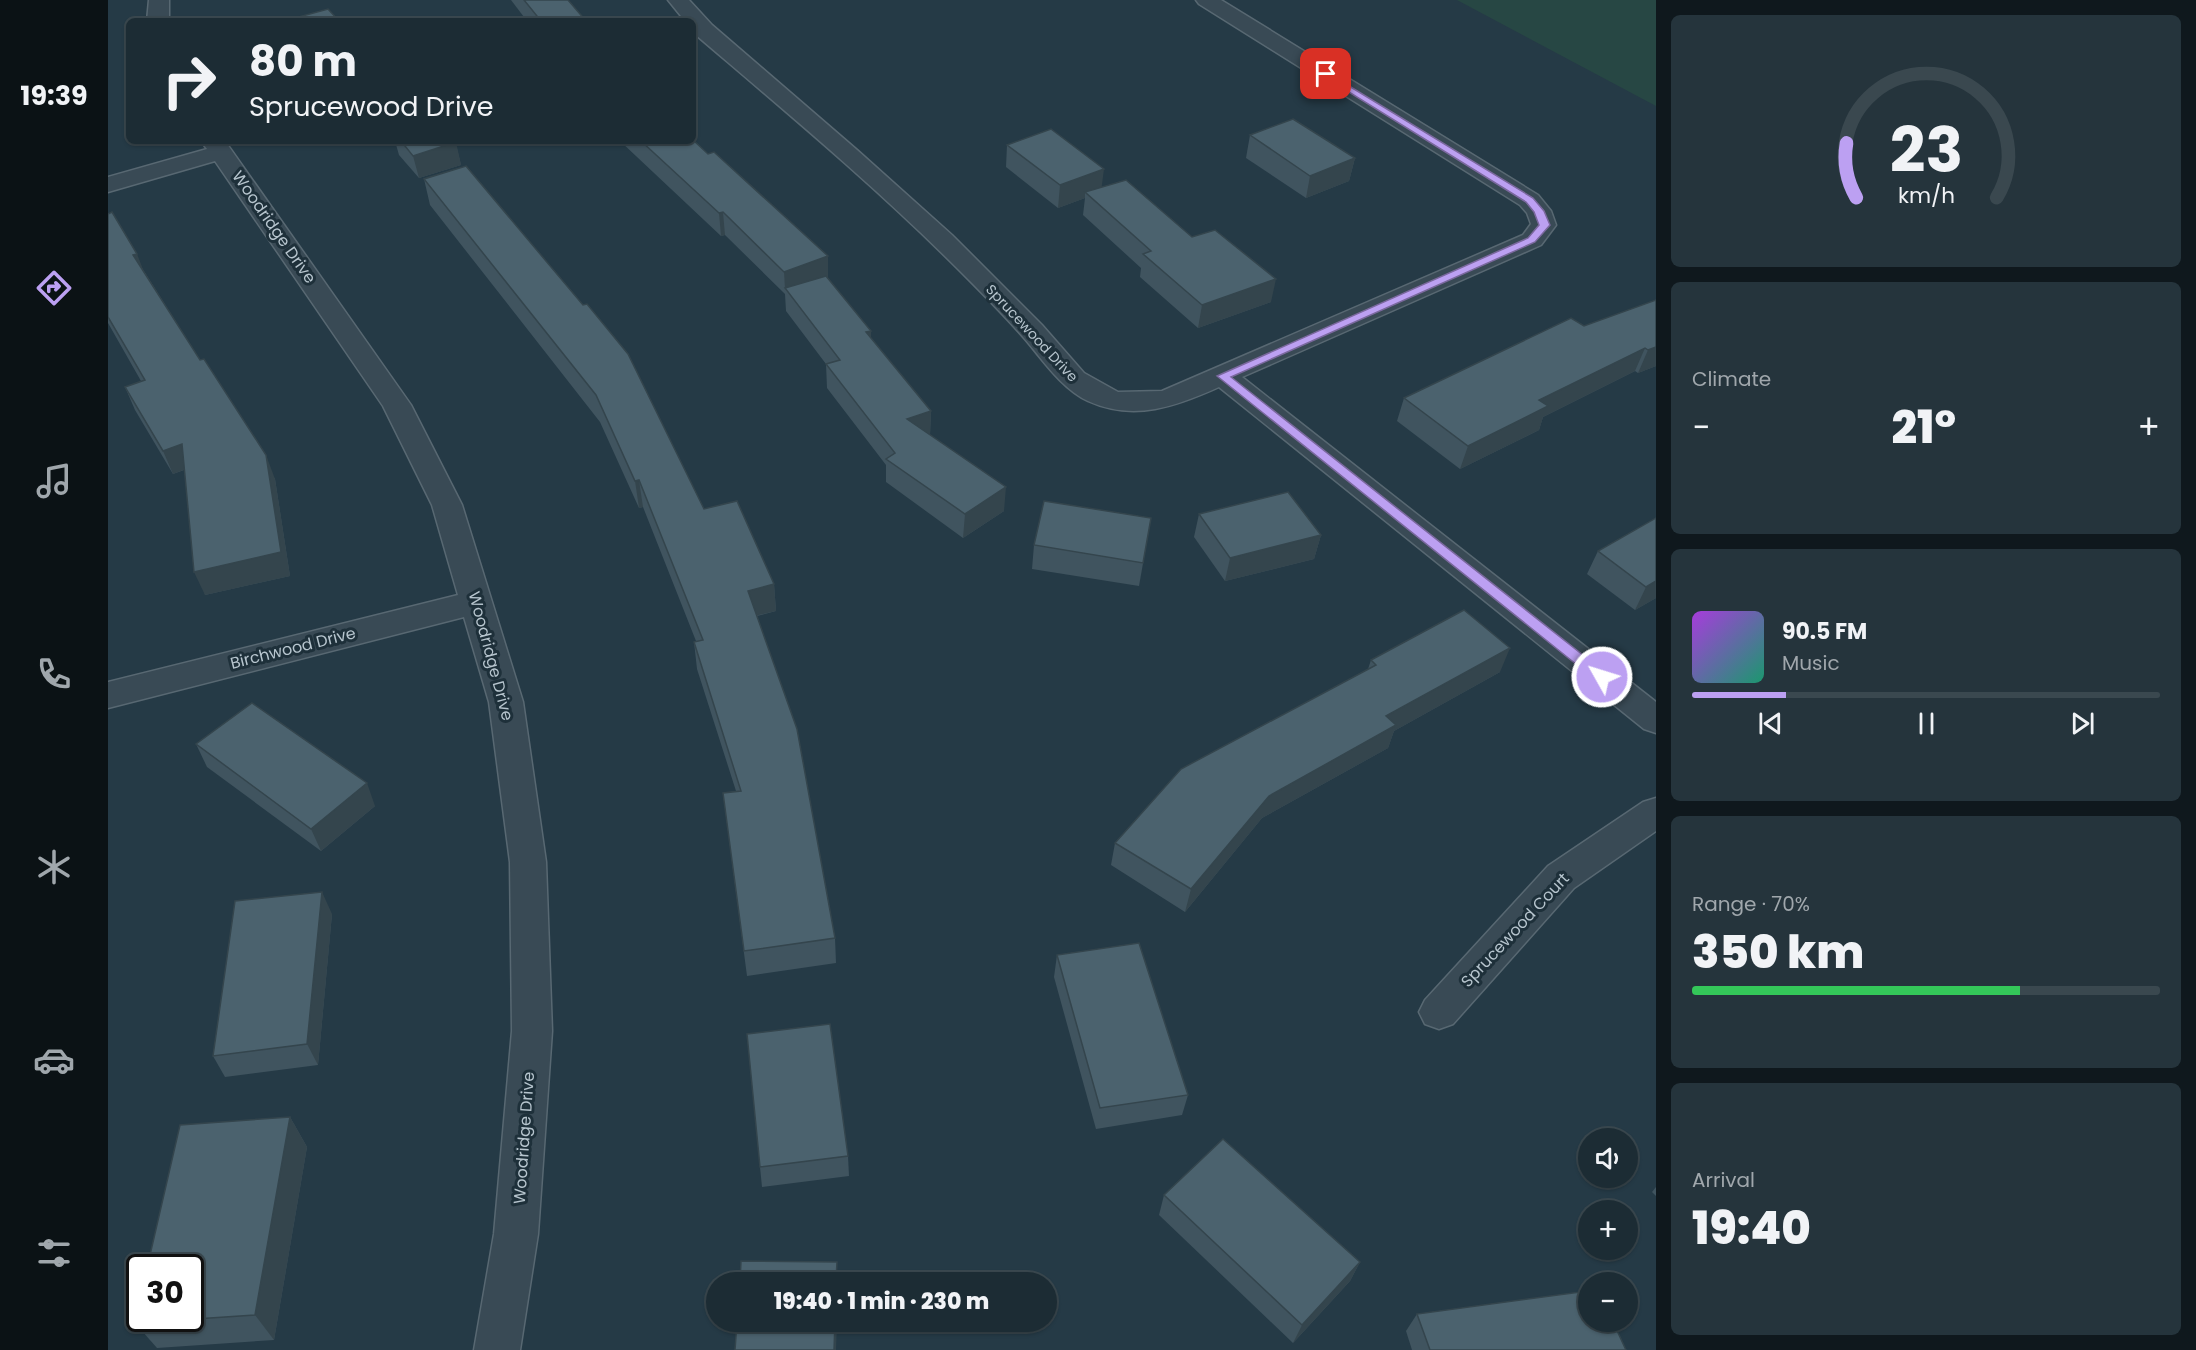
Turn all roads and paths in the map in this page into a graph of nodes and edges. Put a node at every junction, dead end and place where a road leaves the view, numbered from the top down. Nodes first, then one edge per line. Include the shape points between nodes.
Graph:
1 (159, 0) edge
2 (678, 0) edge
3 (1206, 0) edge
4 (158, 18) edge
5 (694, 18) edge
6 (696, 21) edge
7 (216, 146) edge
8 (108, 185) edge
9 (1223, 376) junction
10 (477, 602) junction
11 (108, 695) edge
12 (1656, 720) edge
13 (1656, 812) edge
14 (1439, 1012) dead end
15 (497, 1350) edge

1 - 4 street
2 - 5 street, Sprucewood Drive
3 - 9 street, Sprucewood Drive via 1530,200 1544,225 1532,240
6 - 9 street, Sprucewood Drive via 952,247 1089,393 1143,403 1168,399
7 - 8 street
7 - 10 street, Woodridge Drive via 397,405 447,505
9 - 12 street
10 - 11 street, Birchwood Drive
10 - 15 street, Woodridge Drive via 506,702 528,862 532,1030 516,1234
13 - 14 street, Sprucewood Court via 1561,877

